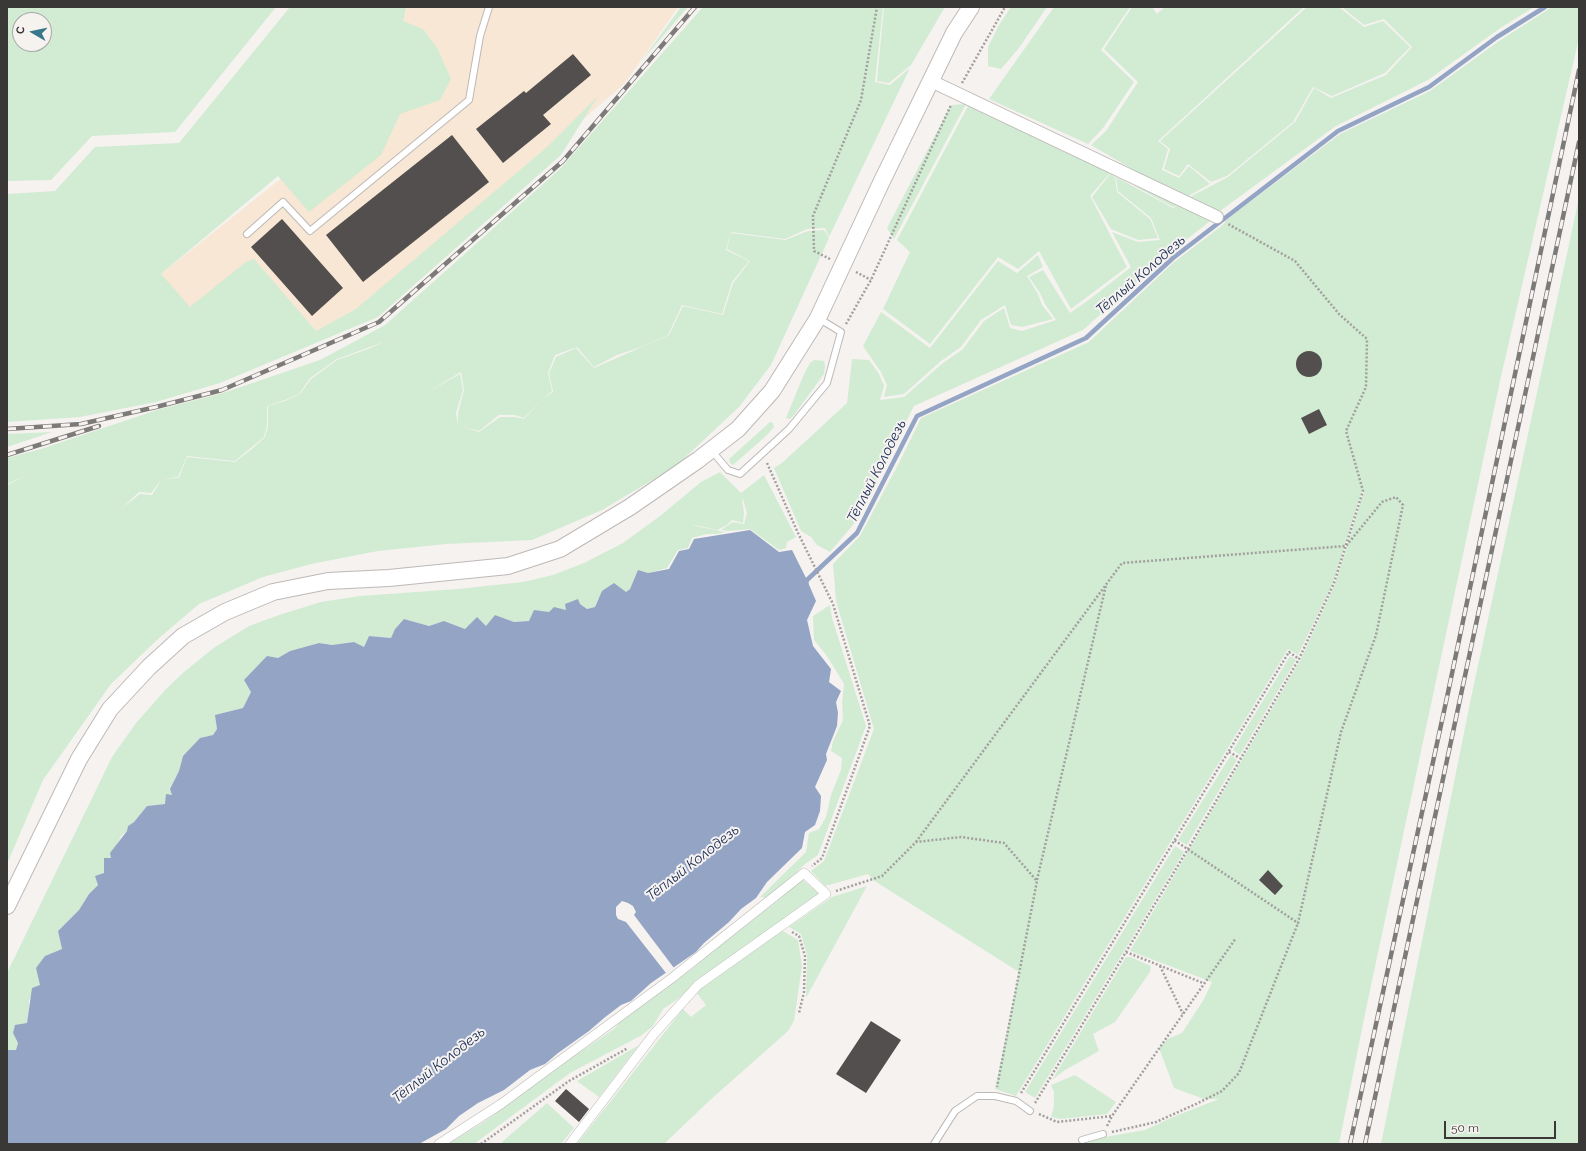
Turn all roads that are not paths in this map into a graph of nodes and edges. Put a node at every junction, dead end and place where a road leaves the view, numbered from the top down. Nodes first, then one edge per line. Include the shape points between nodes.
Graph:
1 (488, 7) edge
2 (971, 7) edge
3 (931, 81) junction
4 (1217, 217) dead end
5 (247, 234) dead end
6 (818, 318) junction
7 (711, 450) junction
8 (7, 906) edge
9 (1030, 1111) road end
10 (1103, 1134) road end
11 (1082, 1140) dead end
12 (439, 1144) edge
13 (570, 1144) edge
14 (934, 1144) edge

1 - 5 lane via 480,36 469,100 310,231 283,202
2 - 3 main road via 954,33
3 - 4 street
3 - 6 main road
6 - 7 main road via 772,391 738,429
6 - 7 lane via 841,332 828,383 789,429 740,474 728,470
7 - 8 main road via 630,507 560,549 508,566 389,578 328,581 273,592 225,612 182,636 110,709 78,759
9 - 14 lane via 1016,1102 995,1096 977,1096 955,1111
10 - 11 lane
12 - 13 street via 501,1104 666,982 804,873 826,894 698,985 654,1034

